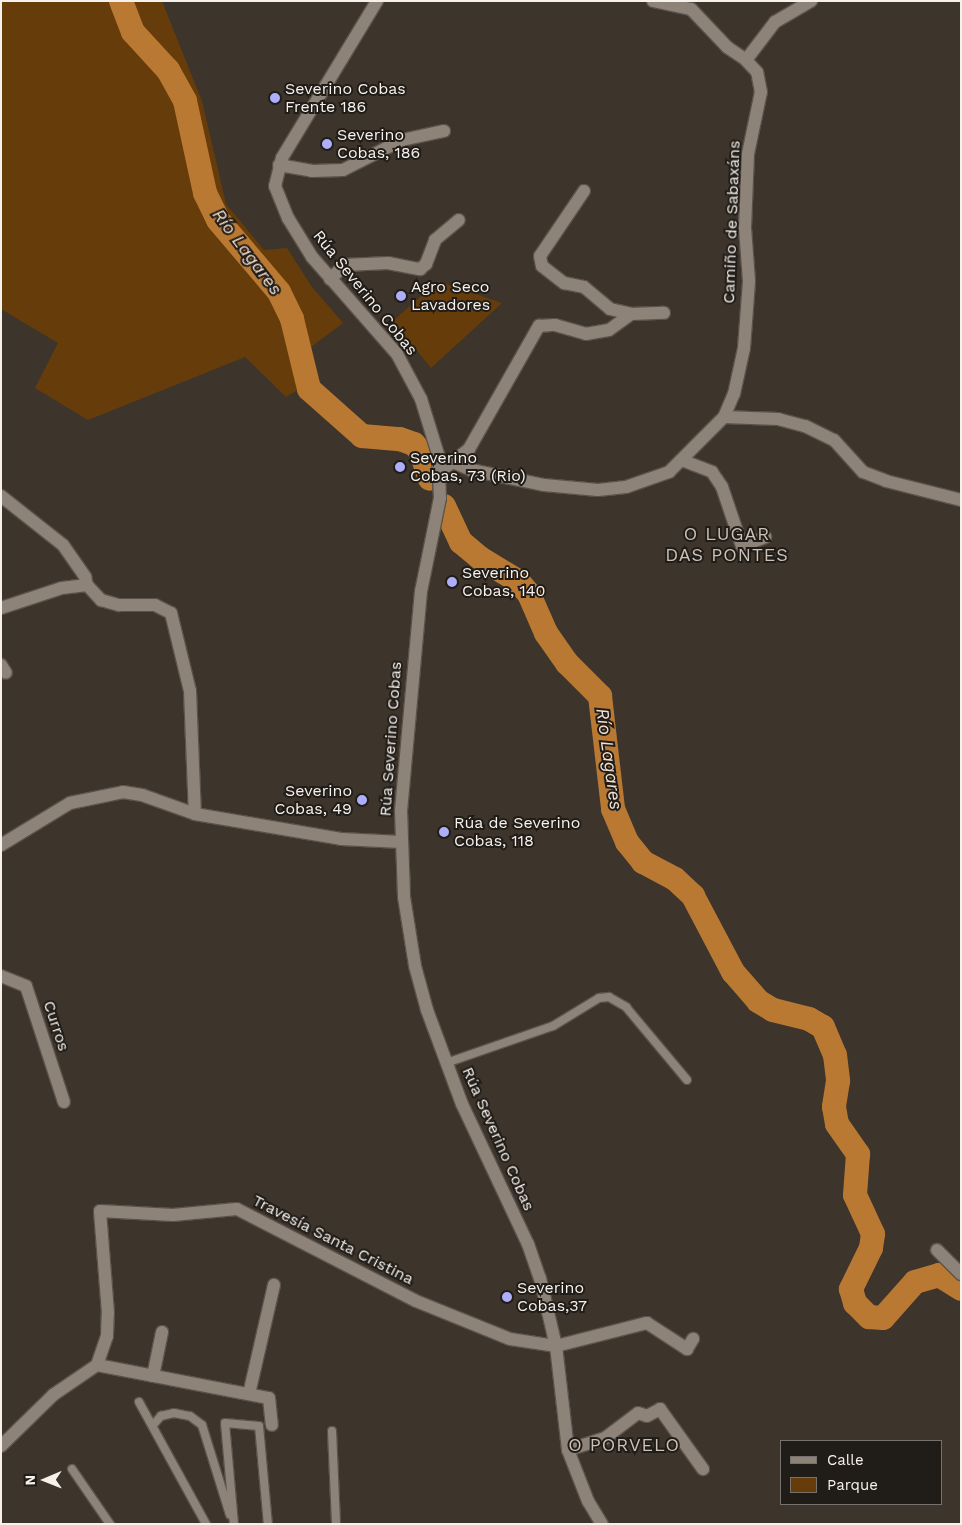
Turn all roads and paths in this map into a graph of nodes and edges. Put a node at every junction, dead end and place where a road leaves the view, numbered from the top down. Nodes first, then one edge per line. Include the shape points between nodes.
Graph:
1 (377, 1) edge
2 (653, 1) edge
3 (811, 1) edge
4 (746, 60) junction
5 (444, 132) dead end
6 (279, 165) junction
7 (584, 191) dead end
8 (459, 220) dead end
9 (330, 279) junction
10 (664, 313) dead end
11 (631, 314) junction
12 (724, 417) junction
13 (684, 460) junction
14 (453, 462) junction
15 (440, 471) junction
16 (1, 496) edge
17 (961, 500) edge
18 (765, 538) dead end
19 (87, 585) junction
20 (1, 608) edge
21 (195, 814) junction
22 (401, 842) junction
23 (1, 845) edge
24 (1, 976) edge
25 (446, 1063) junction
26 (687, 1080) dead end
27 (64, 1102) dead end
28 (938, 1250) dead end
29 (961, 1274) edge
30 (274, 1286) dead end
31 (162, 1332) dead end
32 (692, 1339) dead end
33 (556, 1346) junction
34 (97, 1365) junction
35 (153, 1376) junction
36 (249, 1394) junction
37 (140, 1402) dead end
38 (154, 1424) junction
39 (272, 1425) dead end
40 (332, 1432) dead end
41 (1, 1446) edge
42 (568, 1450) junction
43 (72, 1469) dead end
44 (703, 1469) dead end
45 (599, 1522) edge
46 (110, 1524) edge
47 (206, 1524) edge
48 (233, 1524) edge
49 (268, 1524) edge
50 (336, 1524) edge

1 - 6 street, Rúa Severino Cobas
2 - 4 street via 691,9 726,46
3 - 4 street via 775,22
4 - 12 street, Camiño de Sabaxáns via 756,72 761,86 748,154 745,228 749,280 744,348 734,394
5 - 6 street via 402,140 343,170 312,171
6 - 9 street, Rúa Severino Cobas via 275,186 278,199 298,236
7 - 11 street via 540,256 542,266 564,283 584,287 610,309
8 - 9 street via 436,240 426,264 420,269 388,263 345,266
9 - 15 street, Rúa Severino Cobas via 381,334 410,376 431,426
10 - 11 street
11 - 14 street via 609,330 586,334 555,326 540,326 469,449
12 - 13 street, Camiño de Sabaxáns
12 - 17 street via 778,419 806,426 834,440 863,472
13 - 14 street, Camiño de Sabaxáns via 653,480 598,490 513,480
13 - 18 street via 712,472 722,487 742,546
14 - 15 street
15 - 22 street, Rúa Severino Cobas via 440,498 417,620
16 - 19 street via 63,545 81,570
19 - 20 street via 62,588
19 - 21 street via 96,596 110,604 155,605 171,613 190,691
21 - 22 street via 341,839
21 - 23 street via 132,793 96,796 60,807
22 - 25 street, Rúa Severino Cobas via 404,897 415,966
24 - 27 street, Curros via 26,986
25 - 26 lane via 553,1026 599,998 609,997 626,1006
25 - 33 street, Rúa Severino Cobas via 528,1244 548,1306
28 - 29 street
30 - 36 street
31 - 35 street
32 - 33 street via 687,1349 647,1323
33 - 34 street, Travesía Santa Cristina via 510,1339 416,1301 236,1209 173,1215 100,1212 108,1313 107,1336
33 - 42 street, Rúa Severino Cobas
34 - 35 street
34 - 41 street via 54,1395
35 - 36 street
36 - 39 street via 269,1398
37 - 38 lane
38 - 47 lane
38 - 48 lane via 161,1416 174,1413 190,1416 202,1425
40 - 50 lane
42 - 44 street via 605,1438 638,1413 647,1416 660,1409
42 - 45 street, Rúa Severino Cobas
43 - 46 lane
48 - 49 lane via 225,1423 260,1426

